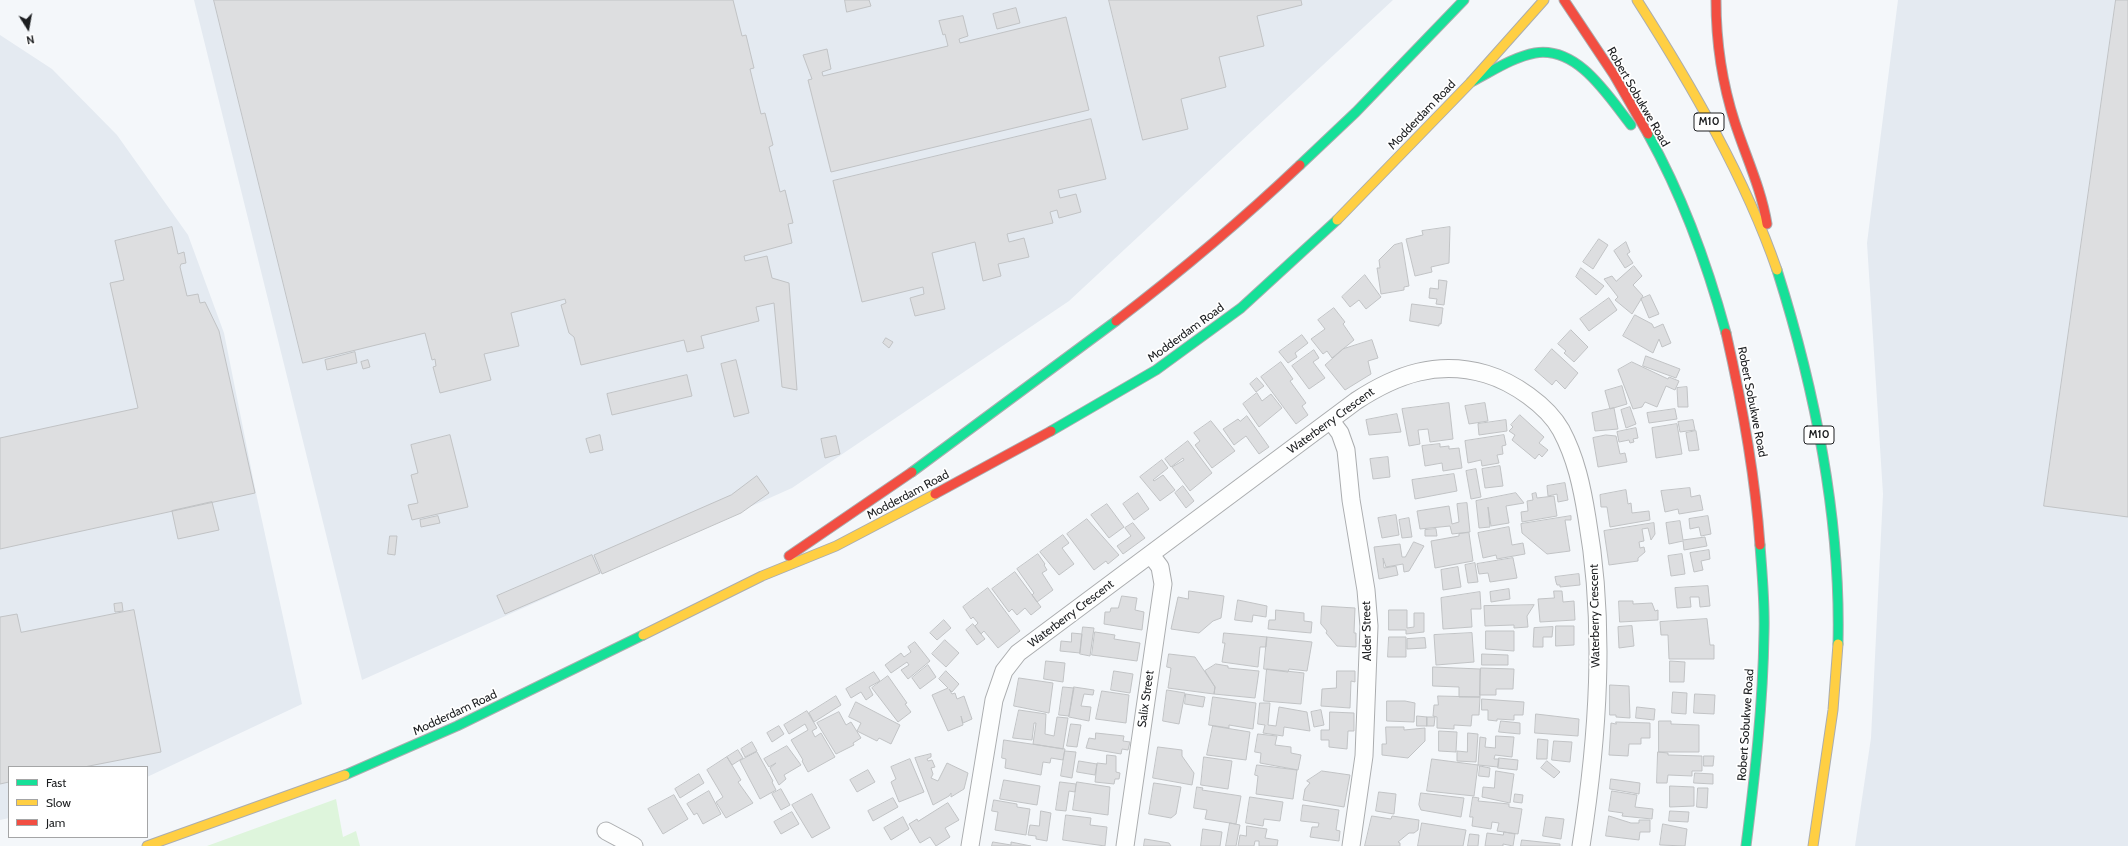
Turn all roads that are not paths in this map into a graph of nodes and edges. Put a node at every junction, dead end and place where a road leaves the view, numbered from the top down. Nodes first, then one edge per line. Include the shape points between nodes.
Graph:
1 (1464, 0) edge
2 (1544, 0) edge
3 (1564, 0) edge
4 (1637, 0) edge
5 (1716, 0) edge
6 (1471, 82) junction
7 (1660, 157) junction
8 (1769, 250) junction
9 (1331, 421) junction
10 (1151, 555) junction
11 (762, 576) junction
12 (606, 831) dead end
13 (147, 846) edge
14 (634, 846) edge
15 (970, 846) edge
16 (1124, 846) edge
17 (1351, 846) edge
18 (1581, 846) edge
19 (1746, 846) edge
20 (1813, 846) edge

1 - 11 street, Modderdam Road via 1356,112 1261,202 1174,277 941,452
2 - 6 street, Modderdam Road
3 - 7 street, Robert Sobukwe Road via 1622,90
4 - 8 street, M10 via 1712,129
5 - 8 street via 1723,76 1731,110 1762,199
6 - 7 street via 1537,52 1554,52 1570,58 1584,70
6 - 11 street, Modderdam Road via 1343,214 1275,277 1241,308 1156,370 1003,458 836,546
7 - 19 street, Robert Sobukwe Road via 1684,208 1727,336 1741,396 1752,463 1764,608 1762,708
8 - 20 street, M10 via 1787,304 1815,409 1833,530 1838,626 1837,664
9 - 10 street, Waterberry Crescent
9 - 17 street, Alder Street via 1340,432 1346,450 1351,500 1368,604 1364,756
9 - 18 street, Waterberry Crescent via 1383,384 1420,371 1446,368 1484,374 1518,388 1540,406 1560,428 1574,456 1581,483 1594,557 1597,608 1596,715 1591,781
10 - 15 street, Waterberry Crescent via 1018,654 1004,671 990,717
10 - 16 street, Salix Street via 1161,571 1164,584
11 - 13 street, Modderdam Road via 542,685 395,753 335,779
12 - 14 street

